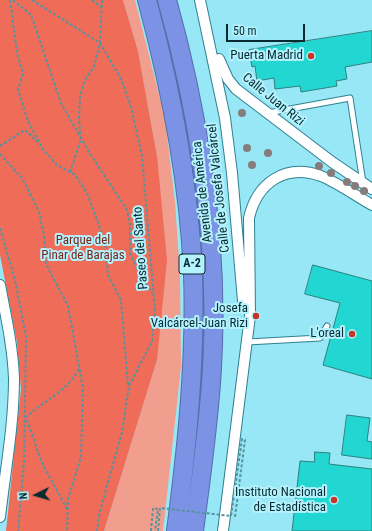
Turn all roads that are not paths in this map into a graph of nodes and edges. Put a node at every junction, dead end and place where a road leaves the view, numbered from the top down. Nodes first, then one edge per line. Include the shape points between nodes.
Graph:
1 (147, 0) edge
2 (167, 0) edge
3 (201, 0) edge
4 (267, 113) junction
5 (368, 186) edge
6 (372, 205) edge
7 (0, 285) edge
8 (328, 326) dead end
9 (247, 342) junction
10 (243, 375) junction
11 (0, 517) edge
12 (176, 531) edge
13 (194, 531) edge
14 (224, 531) edge

1 - 12 highway, Avenida de América / A-2 via 174,114 187,201 193,274 192,367
2 - 13 highway, Avenida de América / A-2 via 180,48 206,194 213,292 212,368
3 - 4 street, Calle Juan Rizi via 223,71 236,89
3 - 10 street, Calle de Josefa Valcárcel via 222,97 232,173 243,295
4 - 5 street, Calle Juan Rizi
4 - 5 lane via 350,98
6 - 9 street, Calle de Josefa Valcárcel via 321,176 302,172 284,174 269,181 256,196 249,218 250,316
7 - 11 street via 14,379
8 - 9 lane via 320,338
9 - 10 street, Calle de Josefa Valcárcel
10 - 14 street, Calle de Josefa Valcárcel

